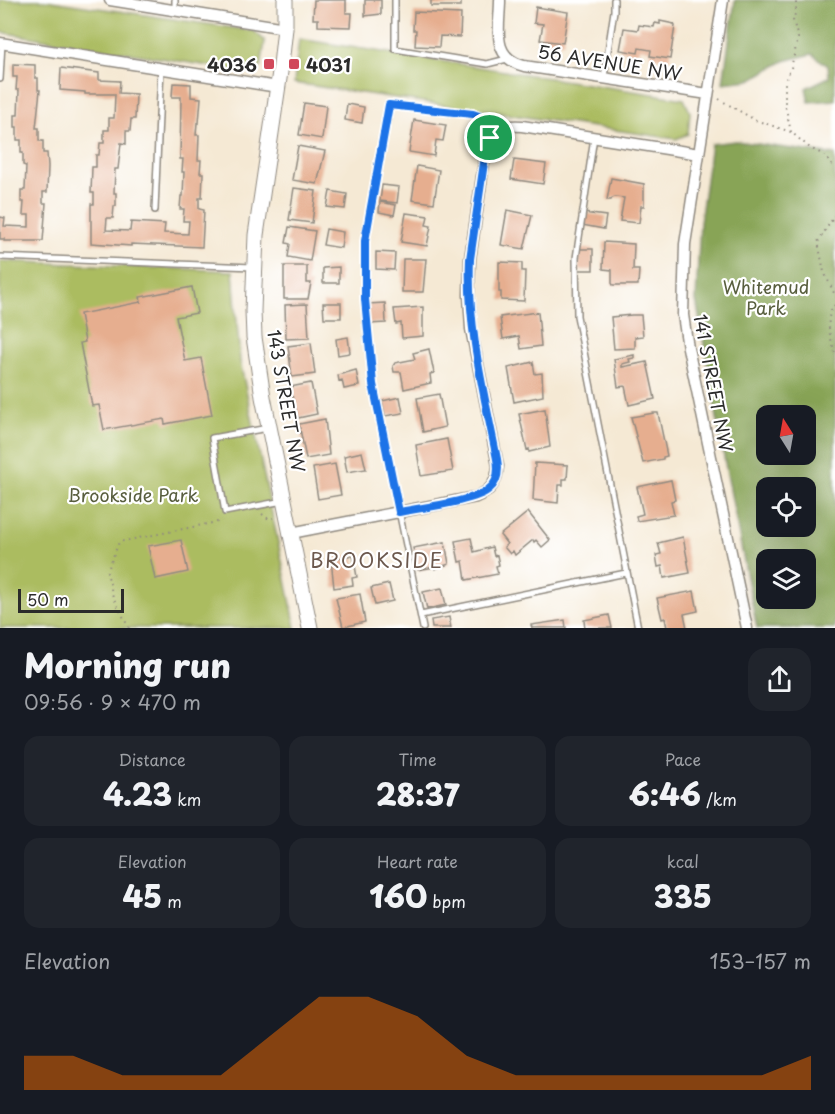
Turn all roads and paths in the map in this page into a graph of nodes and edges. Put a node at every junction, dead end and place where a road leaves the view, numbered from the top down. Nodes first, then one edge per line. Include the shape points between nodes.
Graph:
1 (110, 0) edge
2 (285, 0) edge
3 (395, 0) edge
4 (500, 0) edge
5 (614, 0) edge
6 (723, 0) edge
7 (796, 0) edge
8 (175, 5) edge
9 (285, 28) junction
10 (1, 43) edge
11 (507, 59) junction
12 (161, 68) junction
13 (604, 77) junction
14 (0, 79) edge
15 (278, 87) junction
16 (708, 94) junction
17 (499, 129) junction
18 (791, 132) junction
19 (594, 137) junction
20 (699, 154) junction
21 (835, 169) edge
22 (155, 210) dead end
23 (835, 215) edge
24 (0, 257) edge
25 (253, 267) junction
26 (835, 296) edge
27 (835, 305) edge
28 (835, 353) edge
29 (269, 427) junction
30 (284, 501) junction
31 (399, 512) junction
32 (261, 513) dead end
33 (273, 518) dead end
34 (229, 520) dead end
35 (291, 533) junction
36 (626, 573) junction
37 (421, 615) junction
38 (129, 628) edge
39 (310, 628) edge
40 (423, 628) edge
41 (638, 628) edge
42 (747, 628) edge

1 - 8 street
2 - 9 street, 143 STREET NW
3 - 11 lane via 394,49 487,64
4 - 11 street via 500,46
5 - 13 lane
6 - 16 street, 141 STREET NW
7 - 18 path via 793,20 798,38 785,81
8 - 9 street
9 - 15 street, 143 STREET NW
10 - 12 street
10 - 14 lane
11 - 13 street, 56 AVENUE NW via 524,66
12 - 15 street
12 - 22 lane
13 - 16 street, 56 AVENUE NW
15 - 25 street, 143 STREET NW
16 - 18 path via 755,120
16 - 20 street, 141 STREET NW
17 - 19 street via 522,126
17 - 31 street via 486,149 469,277 471,329 498,466 495,483 476,497
17 - 31 lane via 473,114 389,105 365,241 365,299 373,384
18 - 21 path via 824,155
19 - 20 street
19 - 36 lane via 576,258 577,316
20 - 42 street, 141 STREET NW via 685,244 683,315
23 - 26 path via 818,242 824,272
24 - 25 lane
25 - 29 street, 143 STREET NW via 254,337
27 - 28 path via 829,317
29 - 30 street, 143 STREET NW
29 - 30 lane via 212,438 225,512
30 - 35 street, 143 STREET NW
31 - 35 street
31 - 37 lane
32 - 33 path
34 - 38 path via 119,542 106,572 113,597
35 - 39 street, 143 STREET NW
36 - 37 lane
36 - 41 lane
37 - 40 lane

